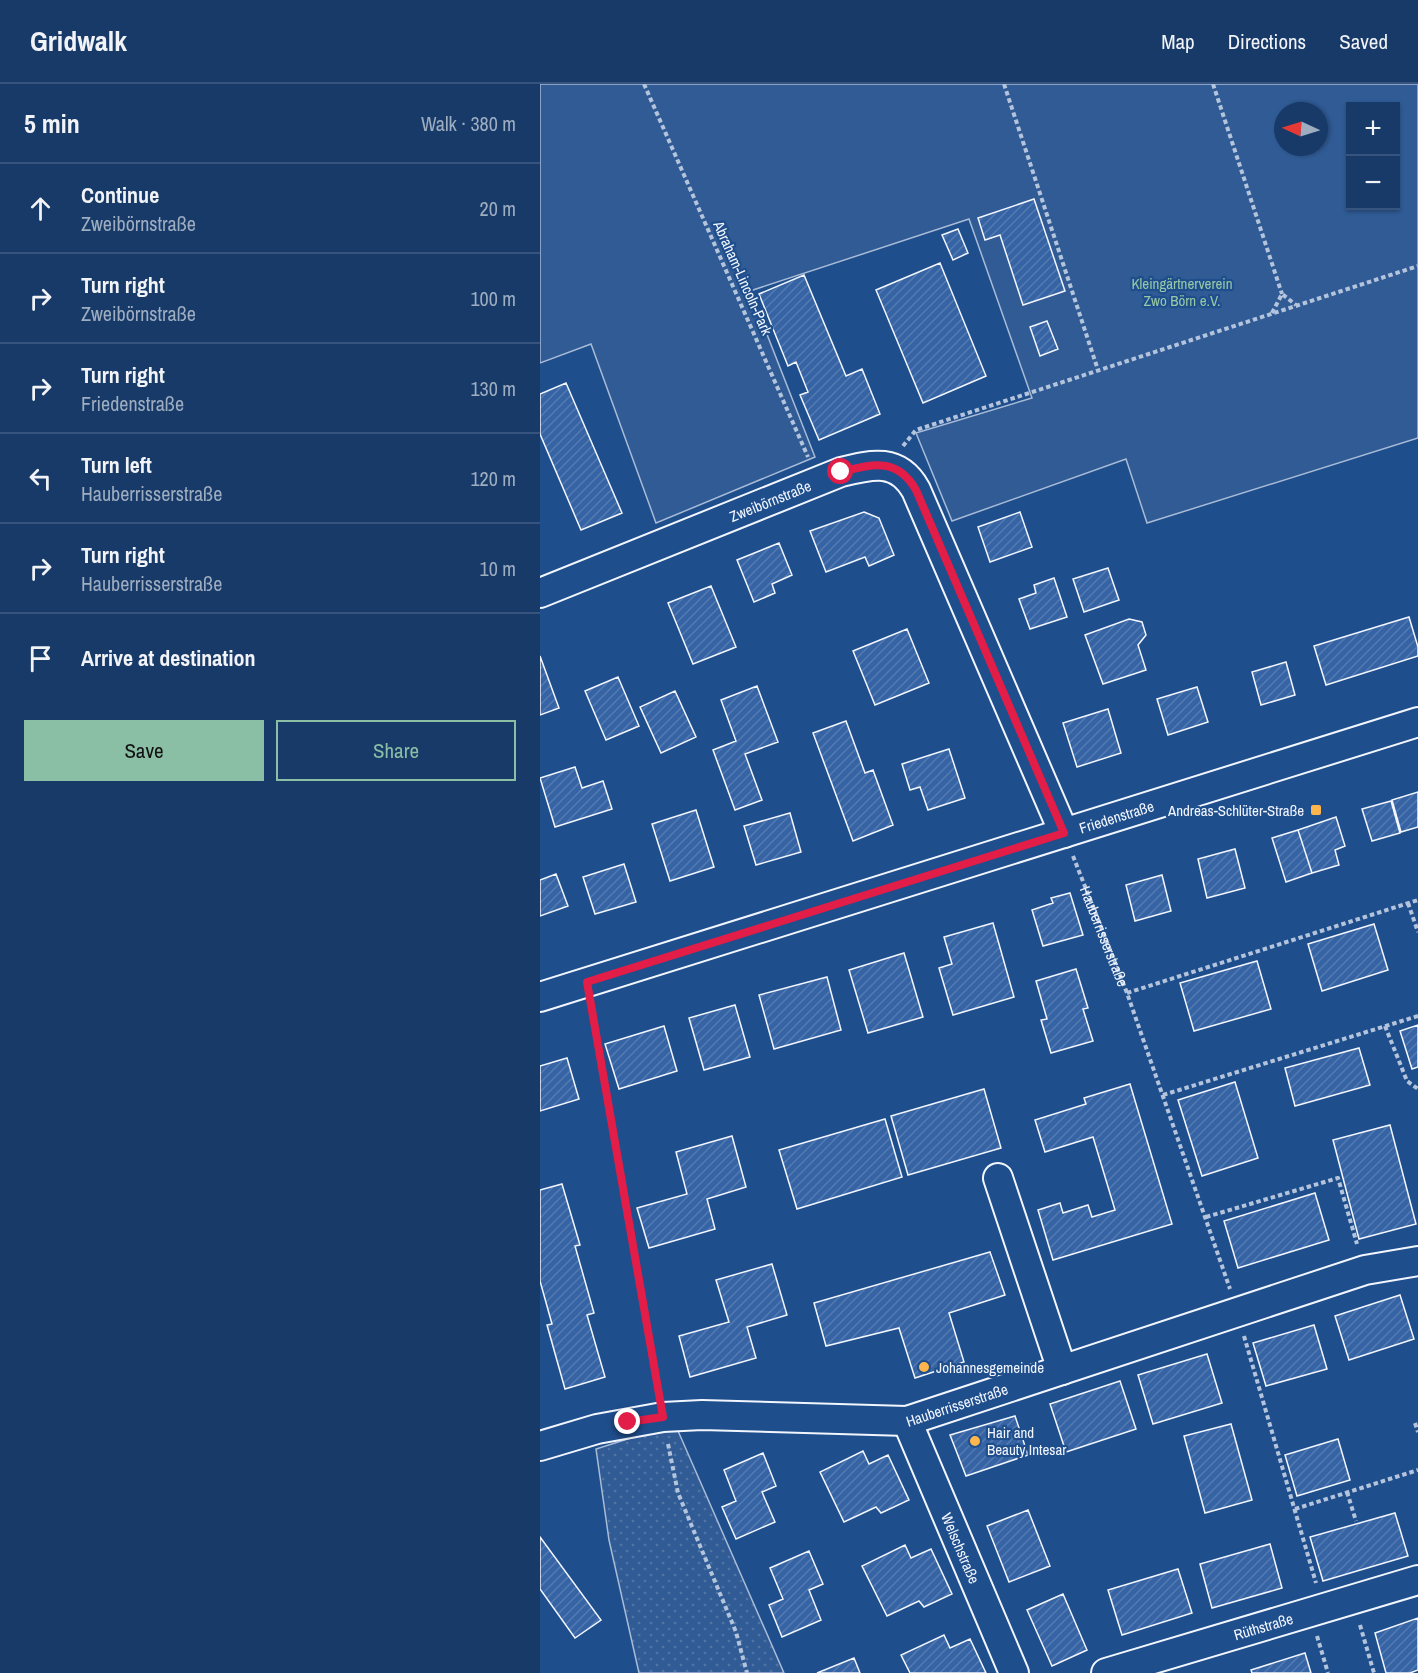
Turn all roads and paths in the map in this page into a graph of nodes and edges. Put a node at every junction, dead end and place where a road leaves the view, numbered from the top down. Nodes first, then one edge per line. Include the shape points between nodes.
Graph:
1 (644, 84) edge
2 (1004, 84) edge
3 (1214, 84) edge
4 (1418, 266) edge
5 (1282, 294) junction
6 (1296, 306) junction
7 (1272, 313) junction
8 (1098, 370) junction
9 (891, 467) junction
10 (819, 481) junction
11 (540, 593) edge
12 (1418, 722) edge
13 (1064, 833) junction
14 (1418, 900) edge
15 (1408, 903) junction
16 (1418, 932) edge
17 (587, 982) junction
18 (1127, 993) junction
19 (540, 997) edge
20 (1418, 1016) edge
21 (1385, 1026) junction
22 (1418, 1089) edge
23 (1163, 1095) junction
24 (998, 1178) dead end
25 (1206, 1217) junction
26 (1351, 1223) dead end
27 (1418, 1261) edge
28 (1237, 1312) junction
29 (1062, 1370) junction
30 (663, 1417) junction
31 (908, 1421) junction
32 (1415, 1423) dead end
33 (1418, 1432) edge
34 (540, 1446) edge
35 (1418, 1470) edge
36 (1347, 1492) junction
37 (1295, 1509) junction
38 (1356, 1521) dead end
39 (1418, 1580) edge
40 (1353, 1600) junction
41 (1317, 1611) junction
42 (747, 1673) edge
43 (1014, 1673) edge
44 (1106, 1673) edge
45 (1328, 1673) edge
46 (1374, 1673) edge

1 - 10 path, Abraham-Lincoln-Park
2 - 8 path
3 - 5 path
4 - 6 path
5 - 6 path
5 - 7 path
6 - 7 path
7 - 8 path
8 - 9 path via 916,430
9 - 10 street, Zweibörnstraße via 861,467
9 - 13 street via 909,477 916,490
10 - 11 street, Zweibörnstraße
12 - 13 street, Friedenstraße
13 - 17 street, Friedenstraße
13 - 18 path, Hauberrisserstraße
14 - 15 path
15 - 16 path
15 - 18 path
17 - 19 street, Friedenstraße
17 - 30 path
18 - 23 path, Hauberrisserstraße
20 - 21 path
21 - 22 path via 1407,1081
21 - 23 path
23 - 25 path, Hauberrisserstraße
24 - 29 street
25 - 26 path via 1338,1178
25 - 28 path, Hauberrisserstraße
27 - 28 street, Hauberrisserstraße via 1365,1270
28 - 29 street, Hauberrisserstraße
28 - 37 path
29 - 31 street, Hauberrisserstraße
30 - 31 street, Hauberrisserstraße
30 - 34 street, Hauberrisserstraße via 597,1429
30 - 42 path via 678,1493 736,1632
31 - 43 street, Welschstraße
32 - 33 path
35 - 36 path
36 - 37 path
36 - 38 path
37 - 41 path
39 - 40 street, Rüthstraße
40 - 41 street, Rüthstraße
40 - 46 path
41 - 44 street, Rüthstraße
41 - 45 path

